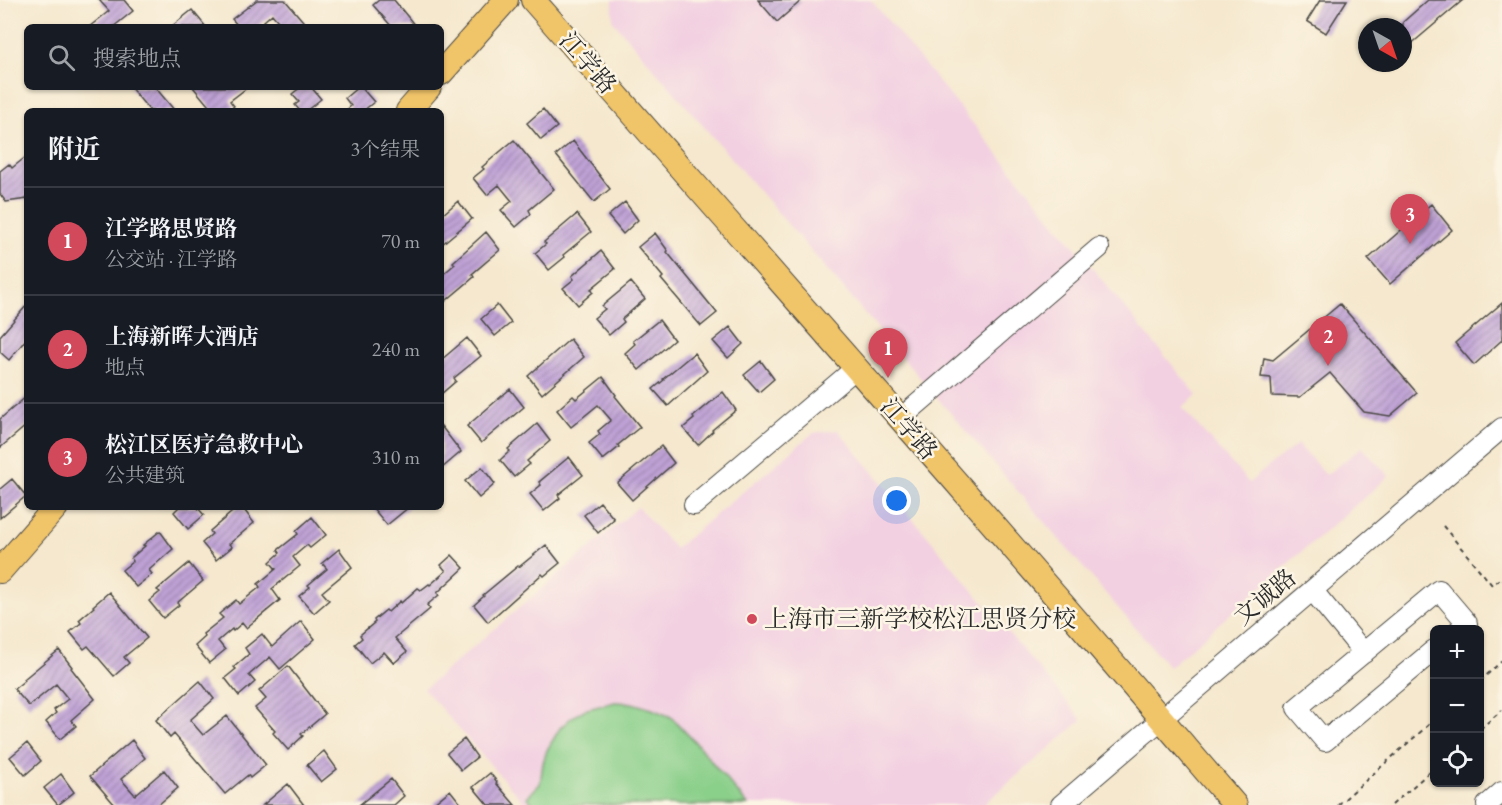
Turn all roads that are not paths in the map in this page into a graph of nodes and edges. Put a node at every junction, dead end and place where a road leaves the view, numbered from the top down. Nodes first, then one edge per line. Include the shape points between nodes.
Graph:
1 (506, 0) edge
2 (533, 0) edge
3 (444, 70) edge
4 (426, 90) edge
5 (411, 108) edge
6 (1099, 248) dead end
7 (856, 368) junction
8 (900, 419) junction
9 (1502, 428) edge
10 (694, 505) dead end
11 (53, 510) edge
12 (0, 571) edge
13 (1313, 591) junction
14 (1465, 625) edge
15 (1364, 653) junction
16 (1430, 653) edge
17 (1161, 718) junction
18 (1502, 792) edge
19 (1061, 805) edge
20 (1235, 805) edge
21 (1487, 805) edge

1 - 3 main road
2 - 7 main road, 江学路
4 - 5 main road
6 - 8 street
7 - 8 main road, 江学路
7 - 10 street
8 - 17 main road, 江学路
9 - 13 street, 文诚路
11 - 12 main road
13 - 15 street
13 - 17 street, 文诚路
14 - 15 street via 1467,623 1439,590
15 - 16 street via 1297,708 1325,741
17 - 19 street, 文诚路
17 - 20 main road, 江学路
18 - 21 street

